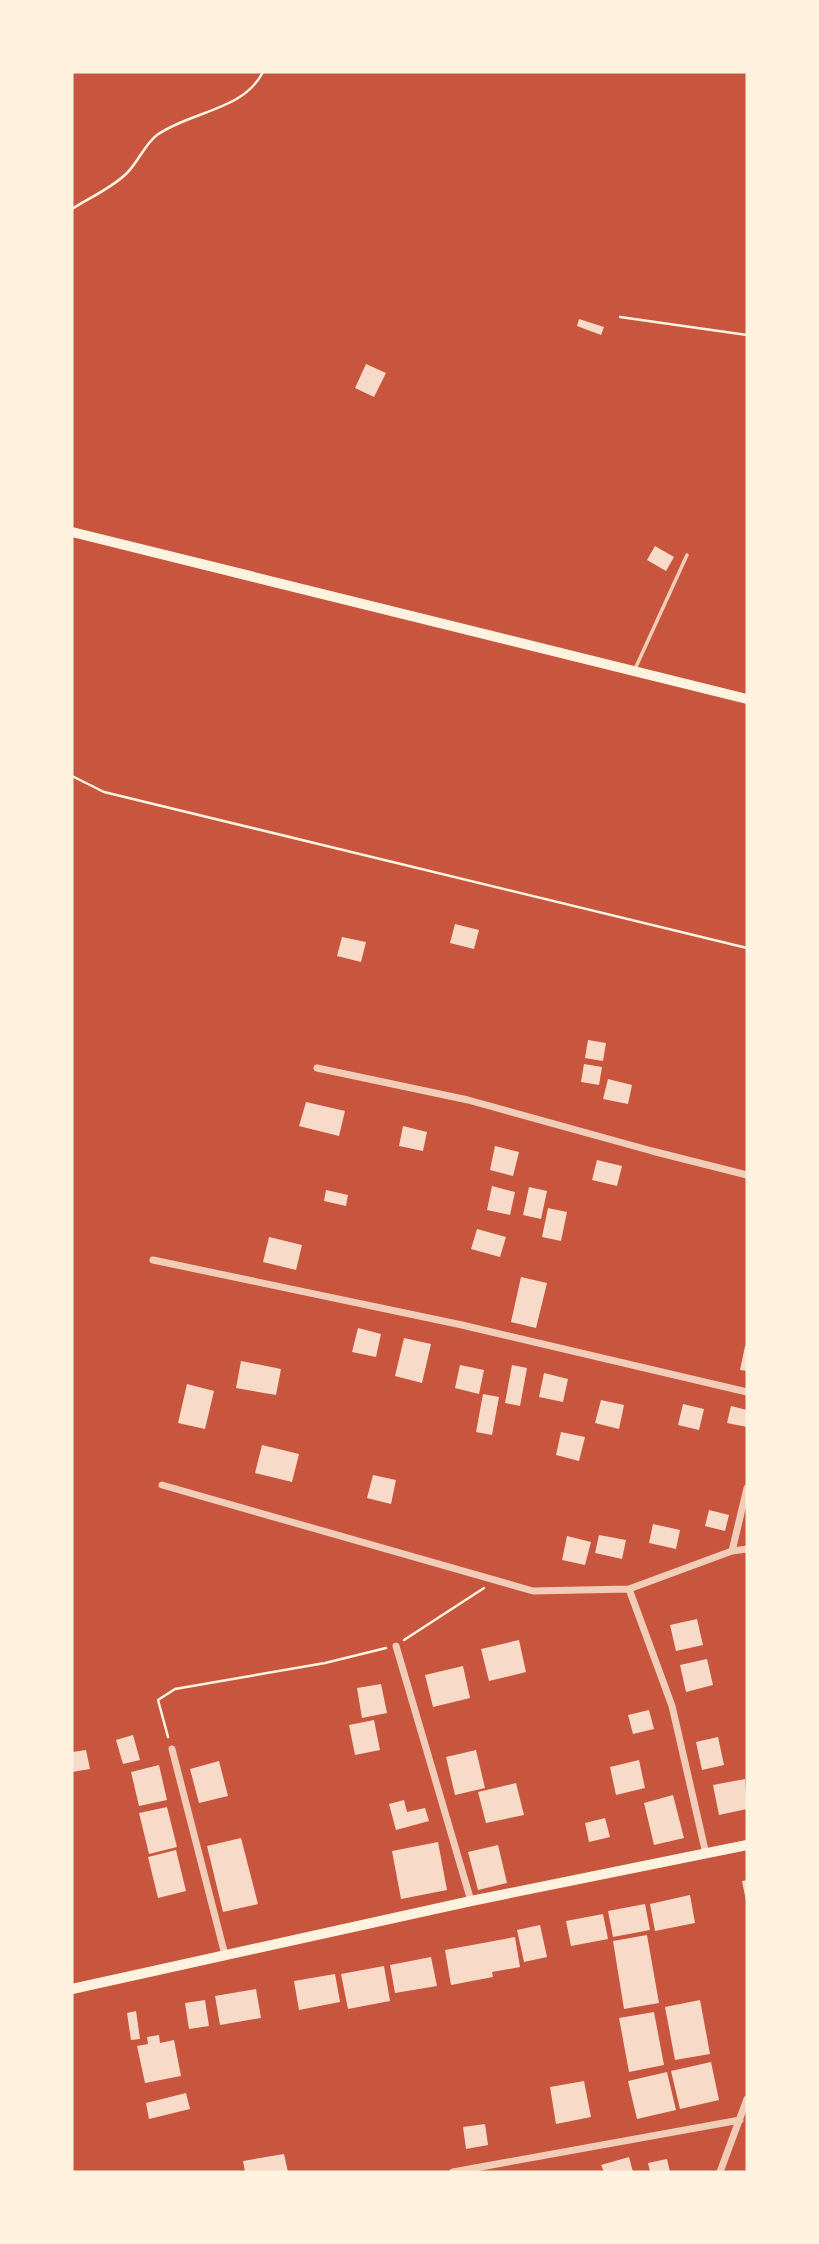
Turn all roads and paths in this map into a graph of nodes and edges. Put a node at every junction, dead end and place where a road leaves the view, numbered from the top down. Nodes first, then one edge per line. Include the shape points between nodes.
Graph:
1 (263, 72) edge
2 (72, 209) edge
3 (620, 317) dead end
4 (747, 335) edge
5 (72, 532) edge
6 (687, 555) dead end
7 (634, 671) junction
8 (747, 699) edge
9 (72, 776) edge
10 (747, 948) edge
11 (317, 1068) dead end
12 (747, 1174) edge
13 (153, 1260) dead end
14 (747, 1392) edge
15 (162, 1485) dead end
16 (747, 1488) edge
17 (747, 1549) edge
18 (732, 1551) junction
19 (495, 1580) junction
20 (629, 1589) junction
21 (396, 1646) junction
22 (172, 1749) joint
23 (747, 1845) edge
24 (706, 1854) junction
25 (471, 1901) junction
26 (225, 1955) junction
27 (72, 1989) edge
28 (747, 2099) edge
29 (740, 2120) junction
30 (453, 2172) edge
31 (720, 2172) edge

1 - 2 path via 258,83 240,98 156,135 126,173
3 - 4 path
5 - 7 main road
6 - 7 lane
7 - 8 main road
9 - 10 path via 104,792
11 - 12 street via 468,1100
13 - 14 street via 462,1325
15 - 19 street
16 - 18 street
17 - 18 street
18 - 20 street
19 - 20 street via 533,1591
19 - 21 path
20 - 24 street via 673,1706
21 - 22 path via 175,1689 158,1700
21 - 25 street
22 - 26 street
23 - 24 main road
24 - 25 main road
25 - 26 main road
26 - 27 main road
28 - 29 street
29 - 30 street
29 - 31 street

